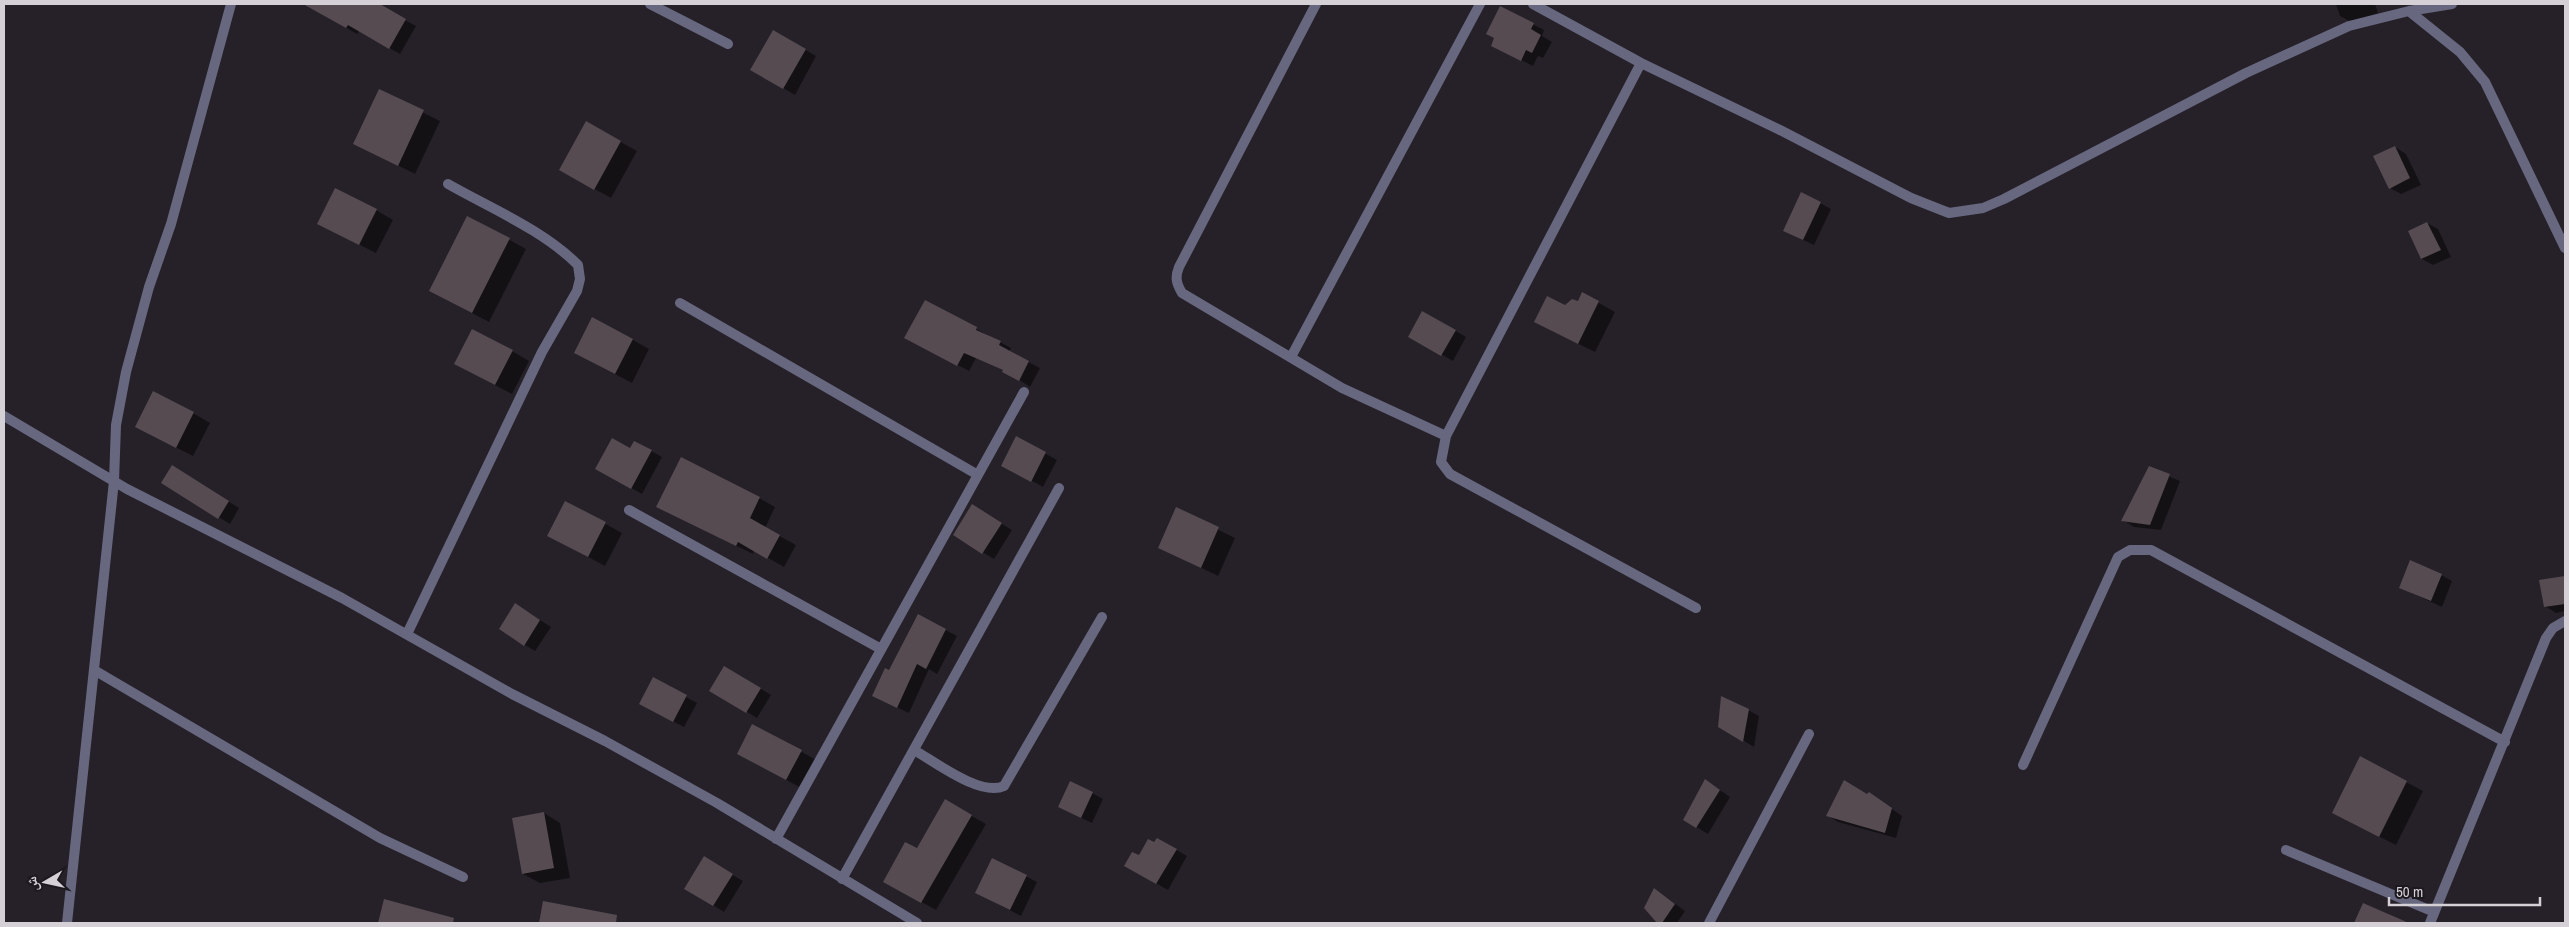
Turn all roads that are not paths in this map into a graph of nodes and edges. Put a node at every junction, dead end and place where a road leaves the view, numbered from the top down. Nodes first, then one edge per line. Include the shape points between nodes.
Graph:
1 (231, 4) edge
2 (650, 4) edge
3 (1316, 4) edge
4 (1480, 4) edge
5 (1532, 4) edge
6 (2452, 4) edge
7 (2408, 11) junction
8 (728, 44) dead end
9 (1641, 63) junction
10 (448, 184) dead end
11 (2565, 248) edge
12 (680, 303) dead end
13 (1291, 357) junction
14 (1024, 392) dead end
15 (4, 416) edge
16 (1446, 436) junction
17 (978, 475) junction
18 (114, 481) junction
19 (1059, 488) dead end
20 (629, 510) dead end
21 (1696, 608) dead end
22 (1102, 617) dead end
23 (2565, 621) edge
24 (407, 634) junction
25 (881, 649) junction
26 (94, 670) junction
27 (1809, 734) dead end
28 (2505, 742) junction
29 (914, 750) junction
30 (2023, 765) dead end
31 (776, 839) junction
32 (2286, 850) dead end
33 (462, 877) dead end
34 (842, 879) junction
35 (2434, 912) junction
36 (66, 923) edge
37 (917, 923) edge
38 (1709, 923) edge
39 (2430, 923) edge

1 - 18 street via 171,224 148,287 126,372 116,425
2 - 8 street
3 - 13 street via 1176,274 1182,293
4 - 13 street
5 - 9 street
6 - 7 street
7 - 9 street via 2349,26 2246,72 2004,199 1965,212 1949,212 1911,198
7 - 11 street via 2460,52 2485,82
9 - 16 street
10 - 24 street via 545,238 578,265 580,279 577,291 542,352
12 - 17 street
13 - 16 street via 1365,400
14 - 17 street
15 - 18 street
16 - 21 street via 1441,462 1450,474
17 - 25 street
18 - 24 street
18 - 26 street
19 - 29 street
20 - 25 street
22 - 29 street via 1004,786 991,789 978,786
23 - 28 street via 2553,628 2546,638
24 - 31 street via 708,798
25 - 31 street
26 - 33 street via 380,838
26 - 36 street
27 - 38 street
28 - 30 street via 2151,550 2136,550 2118,557
28 - 35 street
29 - 34 street
31 - 34 street
32 - 35 street
34 - 37 street
35 - 39 street

